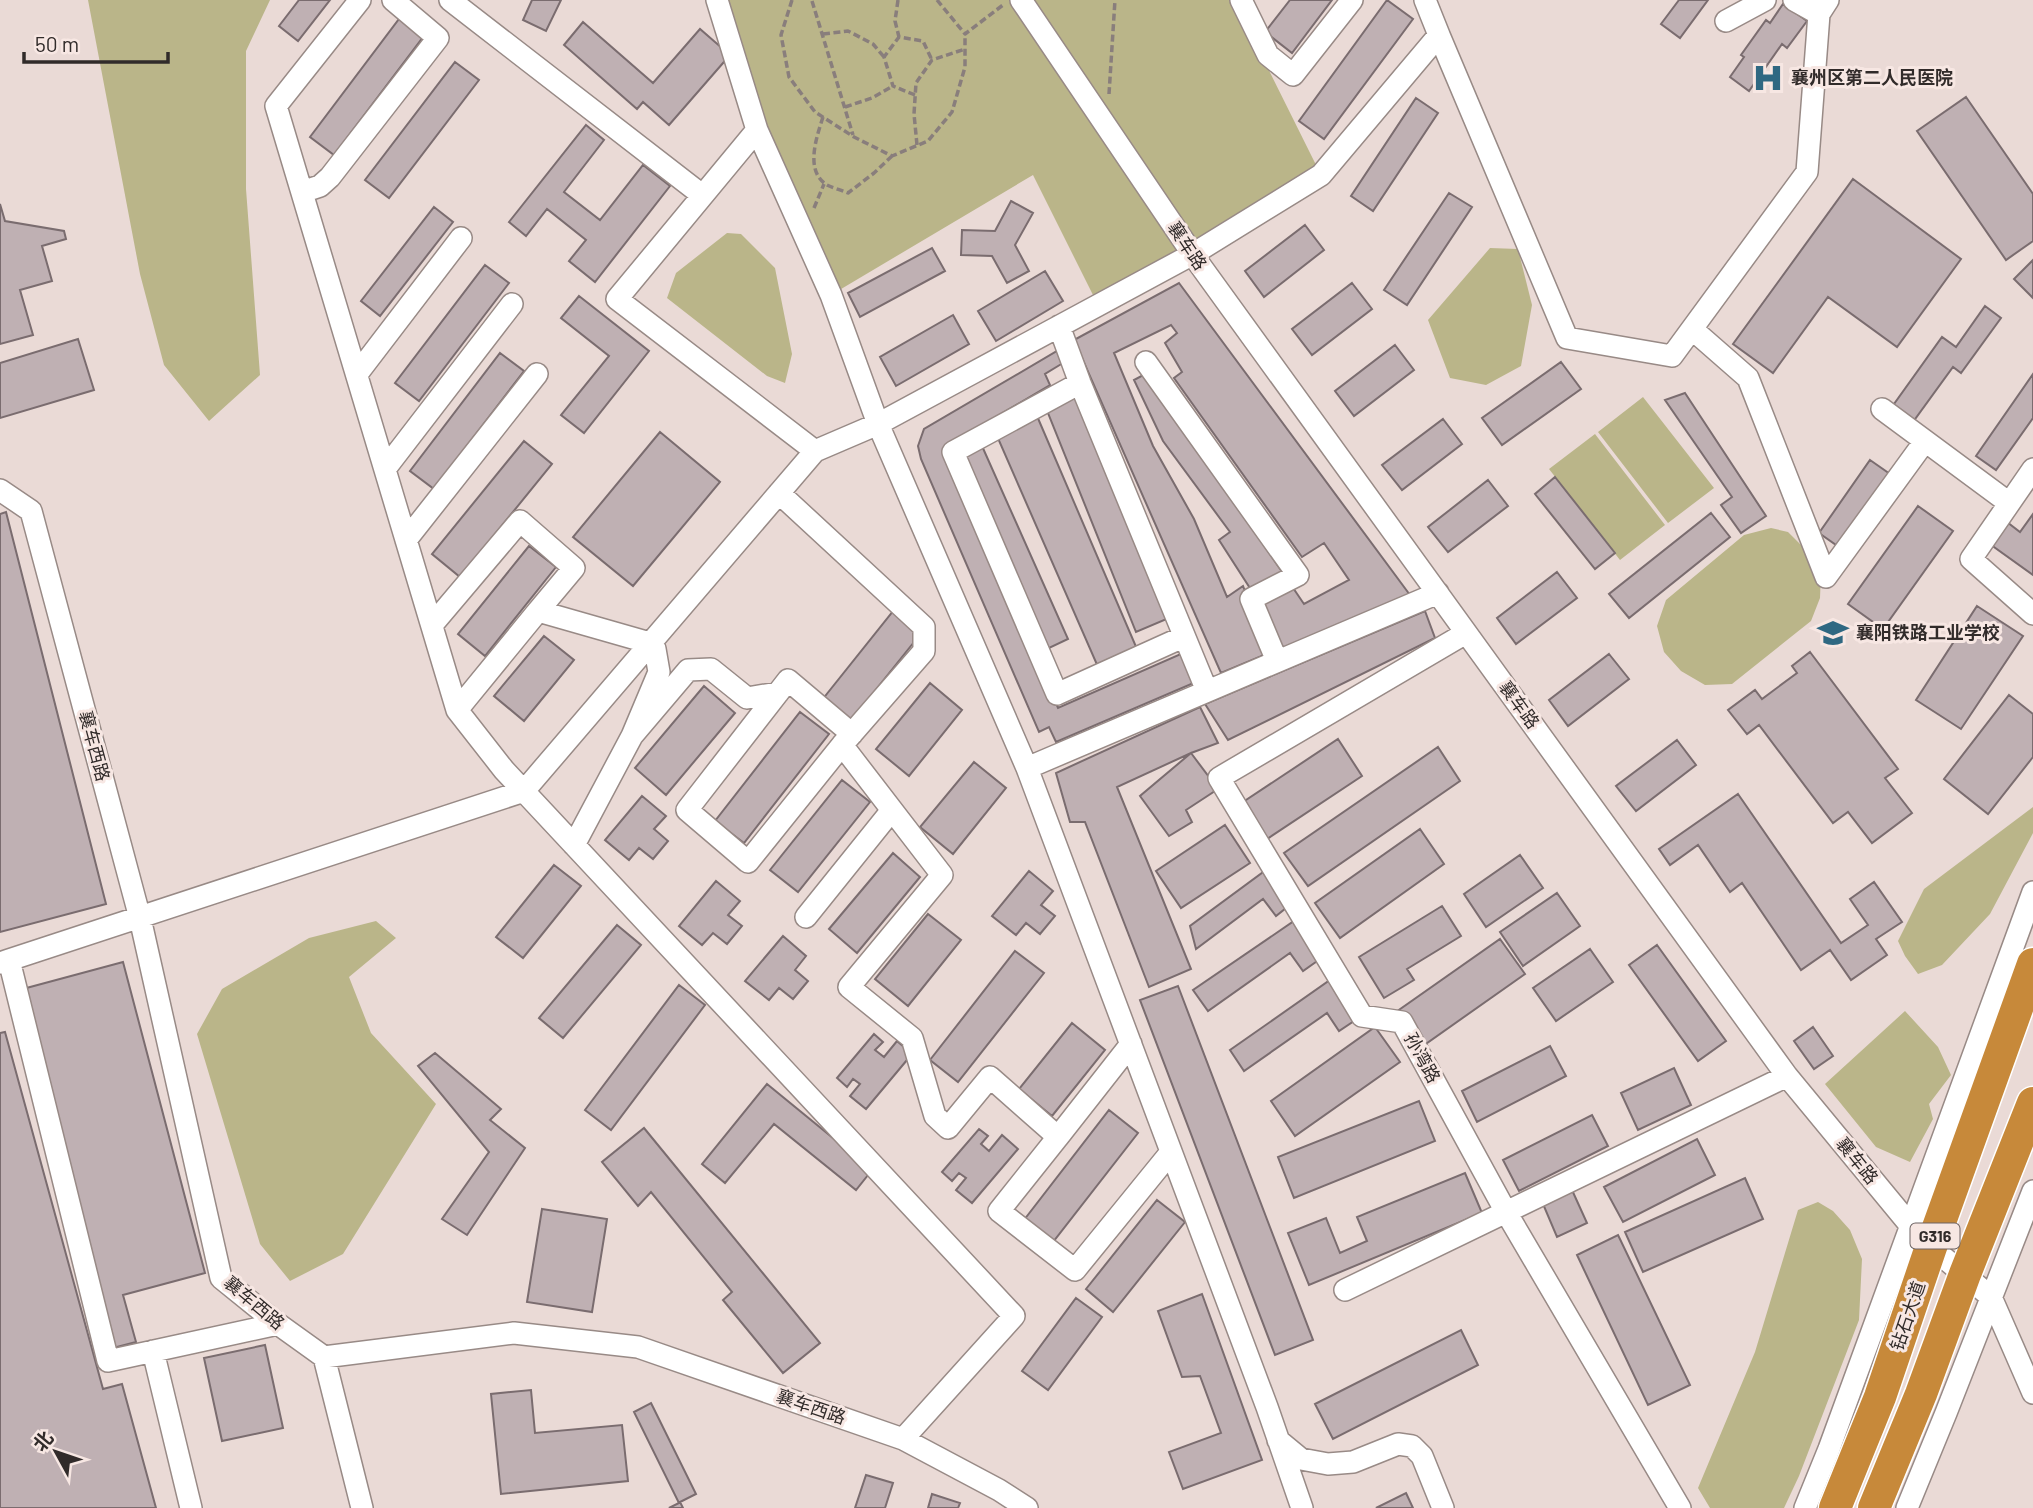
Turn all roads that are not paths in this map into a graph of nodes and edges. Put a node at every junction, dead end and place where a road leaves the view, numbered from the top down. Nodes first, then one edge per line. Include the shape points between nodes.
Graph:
1 (360, 0) edge
2 (393, 0) edge
3 (450, 0) edge
4 (717, 0) edge
5 (1021, 0) edge
6 (1241, 0) edge
7 (1352, 0) edge
8 (1425, 0) edge
9 (1765, 0) edge
10 (1794, 0) edge
11 (1824, 7) edge
12 (1726, 21) dead end
13 (1439, 35) junction
14 (757, 130) junction
15 (302, 192) junction
16 (702, 195) junction
17 (461, 238) dead end
18 (1193, 254) junction
19 (512, 304) dead end
20 (1059, 326) junction
21 (1692, 329) junction
22 (1146, 362) dead end
23 (357, 374) junction
24 (537, 374) dead end
25 (1080, 383) junction
26 (1882, 409) dead end
27 (878, 424) junction
28 (1925, 441) junction
29 (815, 451) junction
30 (385, 468) junction
31 (2033, 470) edge
32 (0, 490) edge
33 (779, 493) junction
34 (2009, 503) junction
35 (406, 540) junction
36 (1438, 593) junction
37 (538, 611) junction
38 (2033, 614) edge
39 (432, 625) junction
40 (1466, 632) junction
41 (1184, 637) junction
42 (650, 643) junction
43 (1277, 661) junction
44 (1207, 691) junction
45 (778, 693) junction
46 (457, 710) junction
47 (632, 736) junction
48 (847, 740) junction
49 (1027, 768) junction
50 (524, 791) junction
51 (892, 810) junction
52 (574, 845) junction
53 (2033, 892) edge
54 (806, 916) dead end
55 (140, 918) junction
56 (5, 962) edge
57 (2033, 964) edge
58 (1131, 1044) junction
59 (1787, 1076) junction
60 (2033, 1102) edge
61 (1058, 1137) junction
62 (1171, 1152) junction
63 (2033, 1191) edge
64 (1506, 1212) junction
65 (1921, 1236) junction
66 (1965, 1274) junction
67 (1345, 1290) dead end
68 (1991, 1297) junction
69 (278, 1324) junction
70 (153, 1351) junction
71 (324, 1357) junction
72 (2033, 1393) edge
73 (903, 1440) junction
74 (1278, 1440) junction
75 (191, 1508) edge
76 (362, 1508) edge
77 (1027, 1508) edge
78 (1302, 1508) edge
79 (1443, 1508) edge
80 (1680, 1508) edge
81 (1805, 1508) edge
82 (1835, 1508) edge
83 (1874, 1508) edge
84 (1907, 1508) edge

1 - 15 street via 276,106
2 - 15 street via 438,38 330,177
3 - 16 street
4 - 14 street
5 - 18 street, 襄车路
6 - 7 street via 1268,55 1293,75
8 - 13 street
9 - 12 street
10 - 11 street
11 - 21 street via 1807,172
13 - 18 street via 1321,175
13 - 21 street via 1567,338 1672,356
14 - 16 street
14 - 27 street via 831,295
15 - 23 street
16 - 29 street via 617,299
17 - 23 street
18 - 20 street
18 - 36 street, 襄车路
19 - 30 street
20 - 25 street
20 - 27 street
21 - 28 street via 1748,378 1826,577
22 - 43 street via 1298,575 1251,599
23 - 30 street
24 - 35 street
25 - 41 street
25 - 41 street via 953,452 1057,694
26 - 28 street
27 - 29 street
27 - 49 street
28 - 34 street
29 - 33 street
30 - 35 street
31 - 34 street
32 - 55 street, 襄车西路 via 31,510
33 - 42 street
33 - 48 street via 924,627 925,651
34 - 38 street via 1970,559
35 - 39 street
36 - 40 street, 襄车路
36 - 43 street
37 - 39 street via 574,568 520,521
37 - 42 street
37 - 46 street
39 - 46 street
40 - 59 street, 襄车路
40 - 64 street, 孙湾路 via 1219,778 1362,1016 1402,1022
41 - 44 street
42 - 47 street via 659,671
42 - 50 street
43 - 44 street
44 - 49 street
45 - 47 street via 747,698 711,669 688,670
45 - 48 street via 789,680
45 - 48 street via 687,810 748,862
46 - 50 street
47 - 52 street
48 - 51 street
49 - 58 street
50 - 52 street
50 - 55 street
51 - 54 street
51 - 61 street via 942,875 849,987 912,1038 935,1116 948,1128 990,1077
52 - 73 street via 1014,1316
53 - 65 street
55 - 56 street
55 - 69 street, 襄车西路 via 221,1278
56 - 70 street via 108,1361
57 - 65 highway, 钻石大道 / G316
58 - 61 street
58 - 62 street
59 - 64 street
59 - 65 street, 襄车路
60 - 66 highway, G316
61 - 62 street via 999,1211 1075,1270
62 - 74 street
63 - 68 street
64 - 67 street
64 - 80 street, 孙湾路
65 - 66 street, 襄车路
65 - 81 street
65 - 82 highway, 钻石大道 / G316 via 1880,1397
66 - 68 street, 襄车路
66 - 83 highway, G316
68 - 72 street, 襄车路
68 - 84 street
69 - 70 street
69 - 71 street, 襄车西路
70 - 75 street
71 - 73 street, 襄车西路 via 514,1333 638,1347
71 - 76 street
73 - 77 street, 襄车西路
74 - 78 street
74 - 79 street via 1301,1459 1328,1464 1353,1462 1398,1444 1412,1446 1422,1456

